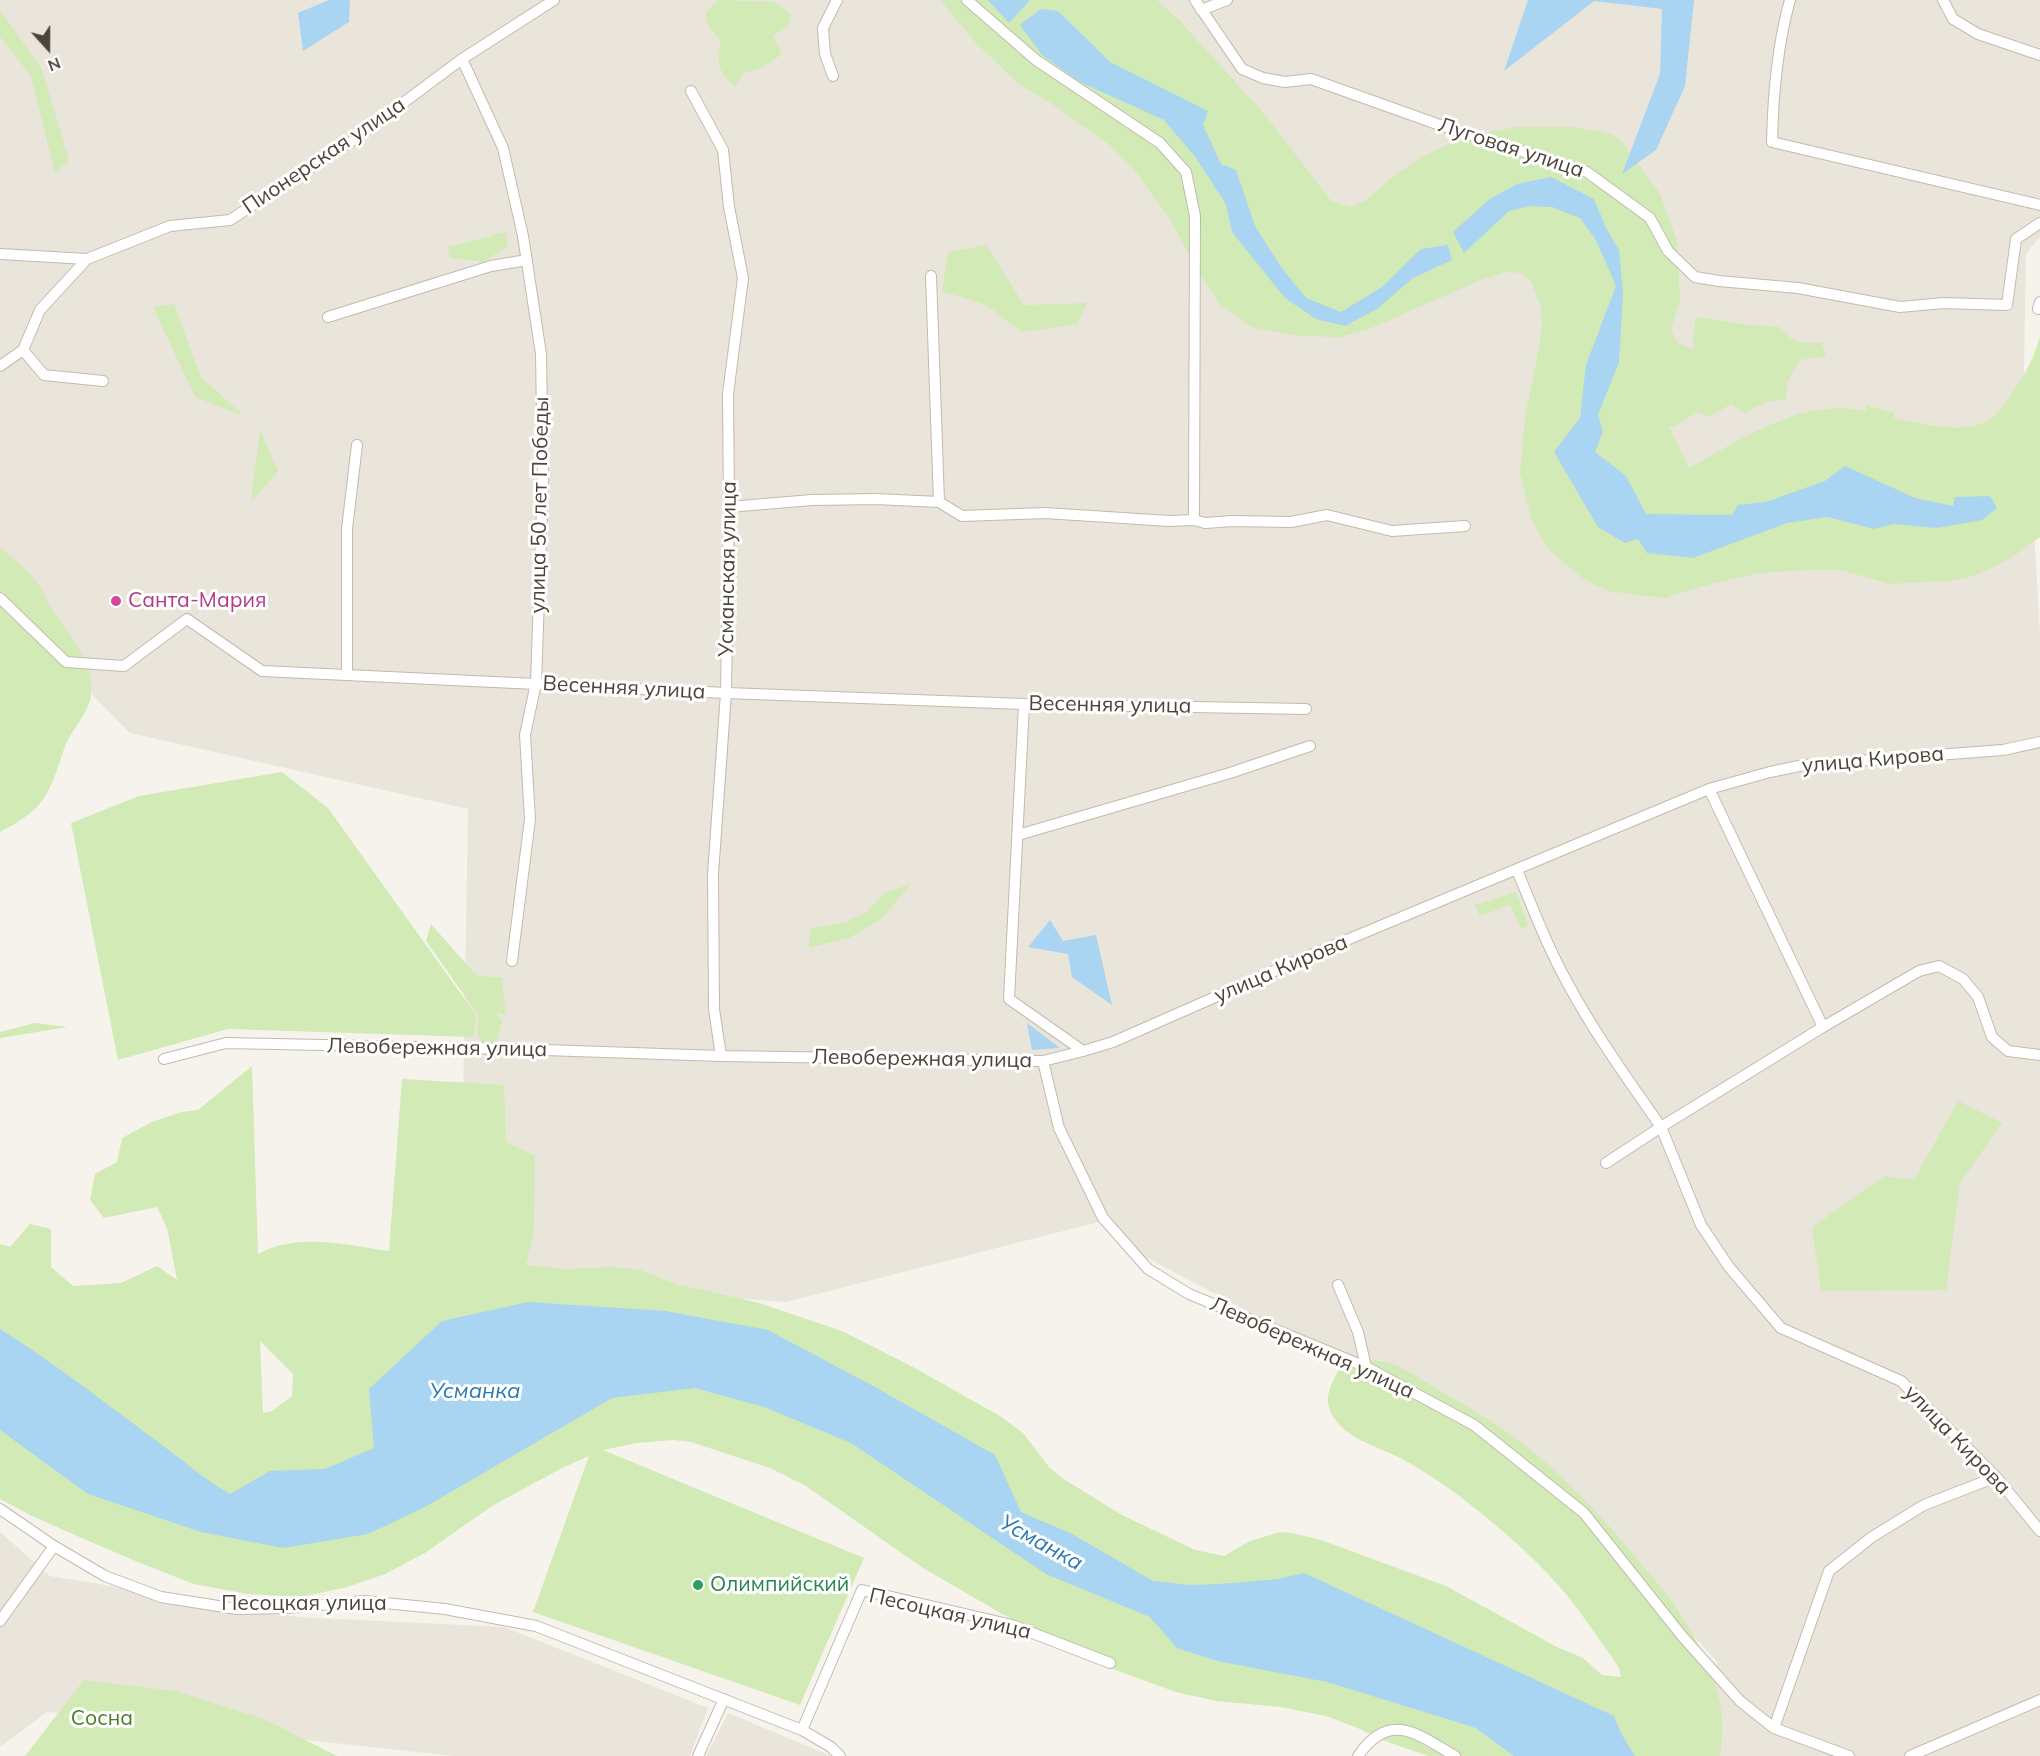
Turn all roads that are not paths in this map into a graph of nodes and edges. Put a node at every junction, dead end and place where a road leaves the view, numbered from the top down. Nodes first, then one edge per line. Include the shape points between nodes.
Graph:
1 (554, 0) edge
2 (837, 0) edge
3 (967, 0) edge
4 (1227, 0) edge
5 (1790, 0) edge
6 (1943, 0) edge
7 (1198, 5) edge
8 (2040, 55) edge
9 (462, 58) junction
10 (833, 76) dead end
11 (691, 91) dead end
12 (2040, 205) edge
13 (2040, 223) edge
14 (0, 254) edge
15 (87, 258) junction
16 (527, 260) junction
17 (931, 276) dead end
18 (328, 317) dead end
19 (23, 350) junction
20 (0, 366) edge
21 (103, 381) dead end
22 (357, 446) dead end
23 (939, 502) junction
24 (729, 507) junction
25 (1194, 520) junction
26 (1465, 526) dead end
27 (0, 598) edge
28 (347, 674) junction
29 (536, 683) junction
30 (726, 693) junction
31 (1024, 704) junction
32 (1305, 709) dead end
33 (2040, 742) edge
34 (1310, 746) dead end
35 (1709, 789) junction
36 (1017, 835) junction
37 (1517, 870) junction
38 (512, 961) dead end
39 (1823, 1027) junction
40 (1083, 1051) junction
41 (2040, 1055) edge
42 (721, 1056) junction
43 (164, 1059) dead end
44 (1043, 1061) junction
45 (1661, 1127) junction
46 (1606, 1163) dead end
47 (1338, 1285) dead end
48 (1366, 1367) junction
49 (1996, 1477) junction
50 (0, 1509) edge
51 (2040, 1531) edge
52 (54, 1545) junction
53 (0, 1621) edge
54 (1110, 1663) dead end
55 (724, 1699) junction
56 (2040, 1700) edge
57 (1774, 1728) junction
58 (802, 1730) junction
59 (698, 1756) edge
60 (840, 1756) edge
61 (1358, 1756) edge
62 (1455, 1756) edge
63 (1849, 1756) edge
64 (1910, 1756) edge

1 - 9 street, Пионерская улица
2 - 10 street via 823,28 825,54
3 - 25 street via 1036,60 1160,143 1186,172 1195,216
4 - 7 street, Луговая улица
5 - 12 street via 1782,30 1772,142
6 - 8 street via 1953,19 1978,34
7 - 13 street, Луговая улица via 1242,69 1285,82 1311,79 1587,172 1650,218 1668,251 1695,277 1798,288 1899,307 1944,303 2007,305 2016,239
9 - 15 street, Пионерская улица via 351,141 230,220 170,226
9 - 16 street, улица 50 лет Победы via 503,148
11 - 24 street, Усманская улица via 723,150 743,278 728,394
14 - 15 street, Пионерская улица
15 - 19 street via 40,310
16 - 18 street via 491,266
16 - 29 street, улица 50 лет Победы via 541,354 543,480
17 - 23 street
19 - 20 street
19 - 21 street via 44,375
22 - 28 street via 347,529
23 - 24 street via 812,500
23 - 25 street via 962,516 1045,513
24 - 30 street, Усманская улица
25 - 26 street via 1291,522 1327,515 1392,531
27 - 28 street, Весенняя улица via 66,662 124,666 187,619 262,670
28 - 29 street, Весенняя улица
29 - 30 street, Весенняя улица
29 - 38 street, улица 50 лет Победы via 525,735 530,819
30 - 31 street, Весенняя улица
30 - 42 street, Усманская улица via 713,874 714,1009
31 - 32 street, Весенняя улица
31 - 36 street
33 - 35 street, улица Кирова via 2003,750 1804,765
34 - 36 street
35 - 37 street, улица Кирова
35 - 39 street
36 - 40 street via 1009,999
37 - 40 street, улица Кирова via 1113,1042
37 - 45 street, улица Кирова via 1568,985
39 - 41 street via 1919,971 1939,966 1963,979 1978,997 1992,1037 2008,1051
39 - 45 street
40 - 44 street, улица Кирова
42 - 43 street, Левобережная улица via 226,1043
42 - 44 street, Левобережная улица
44 - 48 street, Левобережная улица via 1059,1128 1103,1218 1148,1269 1189,1294
45 - 46 street
45 - 49 street, улица Кирова via 1701,1225 1729,1267 1781,1328 1901,1381
47 - 48 street via 1358,1332
48 - 57 street, Левобережная улица via 1473,1425 1584,1513 1682,1636 1740,1701
49 - 51 street, улица Кирова
49 - 57 street via 1924,1505 1872,1537 1829,1571
50 - 52 street, Песоцкая улица
52 - 53 street
52 - 55 street, Песоцкая улица via 105,1576 161,1597 237,1609 365,1601 445,1609 536,1626
54 - 58 street, Песоцкая улица via 1012,1625 862,1590
55 - 58 street, Песоцкая улица
55 - 59 street
56 - 64 street
57 - 63 street, Левобережная улица
58 - 60 street, Песоцкая улица
61 - 62 street via 1366,1744 1384,1731 1400,1728

